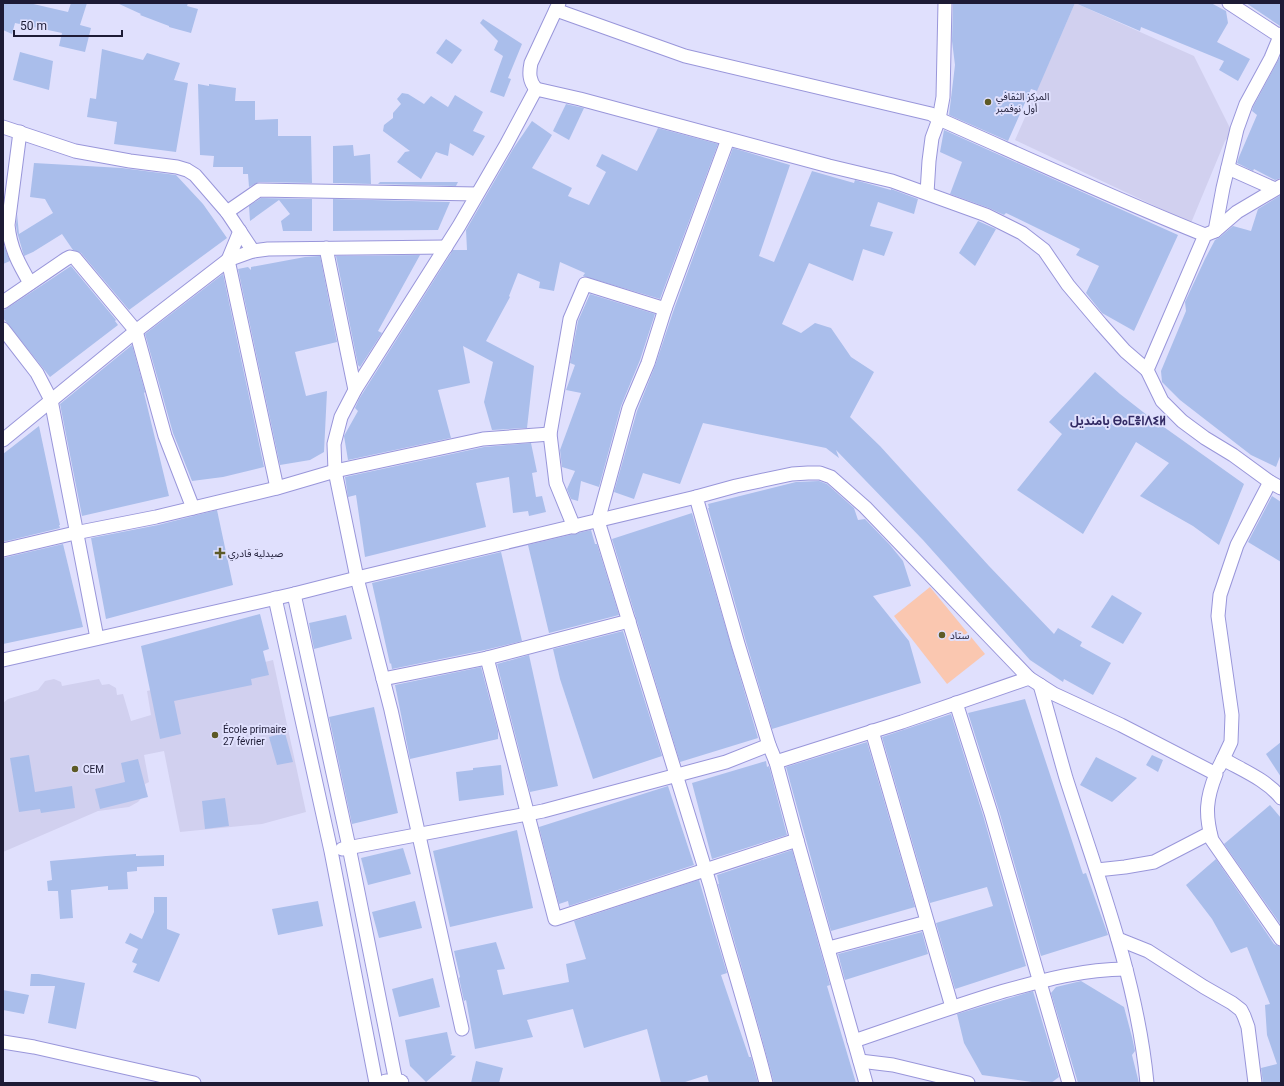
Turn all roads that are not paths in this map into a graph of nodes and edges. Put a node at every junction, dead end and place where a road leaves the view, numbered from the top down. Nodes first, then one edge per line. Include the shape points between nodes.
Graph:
1 (945, 3) edge
2 (1229, 3) edge
3 (558, 7) edge
4 (1281, 36) edge
5 (536, 89) junction
6 (939, 119) junction
7 (3, 127) edge
8 (20, 132) junction
9 (728, 139) junction
10 (1228, 168) junction
11 (1278, 188) edge
12 (927, 193) junction
13 (478, 194) junction
14 (228, 212) junction
15 (240, 231) junction
16 (1210, 233) junction
17 (446, 247) junction
18 (326, 248) junction
19 (253, 251) junction
20 (228, 260) junction
21 (30, 283) junction
22 (3, 302) edge
23 (665, 309) junction
24 (3, 329) edge
25 (136, 331) junction
26 (1147, 370) junction
27 (356, 390) junction
28 (51, 400) junction
29 (550, 434) junction
30 (3, 440) edge
31 (335, 471) junction
32 (1275, 485) edge
33 (277, 488) junction
34 (696, 497) junction
35 (193, 508) junction
36 (598, 521) junction
37 (574, 527) junction
38 (75, 533) junction
39 (3, 550) edge
40 (357, 578) junction
41 (294, 594) junction
42 (275, 598) junction
43 (629, 621) junction
44 (97, 638) junction
45 (487, 658) junction
46 (3, 660) edge
47 (383, 679) junction
48 (1034, 681) junction
49 (956, 703) junction
50 (872, 732) junction
51 (769, 745) junction
52 (1223, 759) junction
53 (776, 762) junction
54 (1216, 774) junction
55 (676, 776) junction
56 (1281, 798) edge
57 (527, 814) junction
58 (1210, 833) junction
59 (418, 834) junction
60 (797, 840) junction
61 (349, 847) junction
62 (331, 851) junction
63 (705, 870) junction
64 (1097, 870) junction
65 (928, 922) junction
66 (1118, 939) junction
67 (1281, 939) edge
68 (828, 948) junction
69 (1126, 969) junction
70 (1039, 981) junction
71 (952, 1007) junction
72 (462, 1029) dead end
73 (854, 1041) junction
74 (3, 1042) edge
75 (860, 1061) junction
76 (194, 1083) edge
77 (376, 1083) edge
78 (394, 1083) edge
79 (766, 1083) edge
80 (866, 1083) edge
81 (968, 1083) edge
82 (1069, 1083) edge
83 (1148, 1083) edge
84 (1255, 1083) edge

1 - 6 street via 943,97
2 - 4 street
3 - 5 street via 531,63 529,71 532,85
3 - 6 street via 685,56 931,114
4 - 10 street via 1246,104
5 - 9 street
5 - 13 street
6 - 12 street via 932,138
6 - 16 street via 1167,219
7 - 8 street
8 - 14 street via 75,152 177,166 188,170 195,174
8 - 21 street via 8,225 9,240
9 - 12 street via 892,181
9 - 23 street
10 - 11 street
10 - 16 street
11 - 16 street via 1237,212
12 - 26 street via 986,215 1022,233 1044,250 1068,285 1124,351
13 - 14 street via 259,190
13 - 17 street
14 - 15 street
15 - 19 street
15 - 20 street
16 - 26 street
17 - 18 street
17 - 27 street
18 - 19 street
18 - 27 street
19 - 20 street
20 - 25 street
20 - 33 street
21 - 22 street
21 - 25 street via 70,256 75,258
23 - 29 street via 585,284 570,319
23 - 36 street via 648,363 629,408
24 - 28 street via 37,373
25 - 28 street
25 - 35 street via 165,436
26 - 32 street via 1162,401 1182,421
27 - 31 street via 341,417 334,444
28 - 30 street
28 - 38 street
29 - 31 street via 483,439
29 - 37 street via 556,483
31 - 33 street
31 - 40 street
32 - 52 street via 1237,545 1220,596 1218,616 1232,715 1231,742
33 - 35 street
34 - 36 street
34 - 48 street via 792,474 808,472 831,477 865,507
34 - 51 street
35 - 38 street
36 - 37 street
36 - 43 street
37 - 40 street
38 - 39 street
38 - 44 street
40 - 41 street
40 - 47 street
41 - 42 street
41 - 61 street
42 - 44 street
42 - 62 street
43 - 45 street
43 - 55 street
44 - 46 street
45 - 47 street
45 - 57 street
47 - 59 street
48 - 49 street
48 - 54 street via 1054,694
48 - 64 street
49 - 50 street
49 - 70 street via 991,812
50 - 53 street
50 - 65 street
51 - 53 street
51 - 55 street via 726,762
52 - 54 street
52 - 56 street via 1259,780
53 - 60 street
54 - 58 street via 1207,806
55 - 57 street
55 - 63 street
57 - 59 street
57 - 63 street via 555,919
58 - 64 street via 1154,862
58 - 67 street via 1222,855
59 - 61 street
59 - 72 street
60 - 63 street
60 - 68 street
61 - 62 street
61 - 78 street
62 - 77 street
63 - 79 street via 751,1023
64 - 66 street
65 - 68 street
65 - 71 street
66 - 69 street
66 - 84 street via 1148,952 1241,1010 1248,1027
68 - 73 street
69 - 70 street via 1073,973
69 - 83 street via 1145,1055
70 - 71 street
70 - 82 street
71 - 73 street
73 - 75 street
74 - 76 street via 34,1046
75 - 80 street
75 - 81 street via 893,1065

